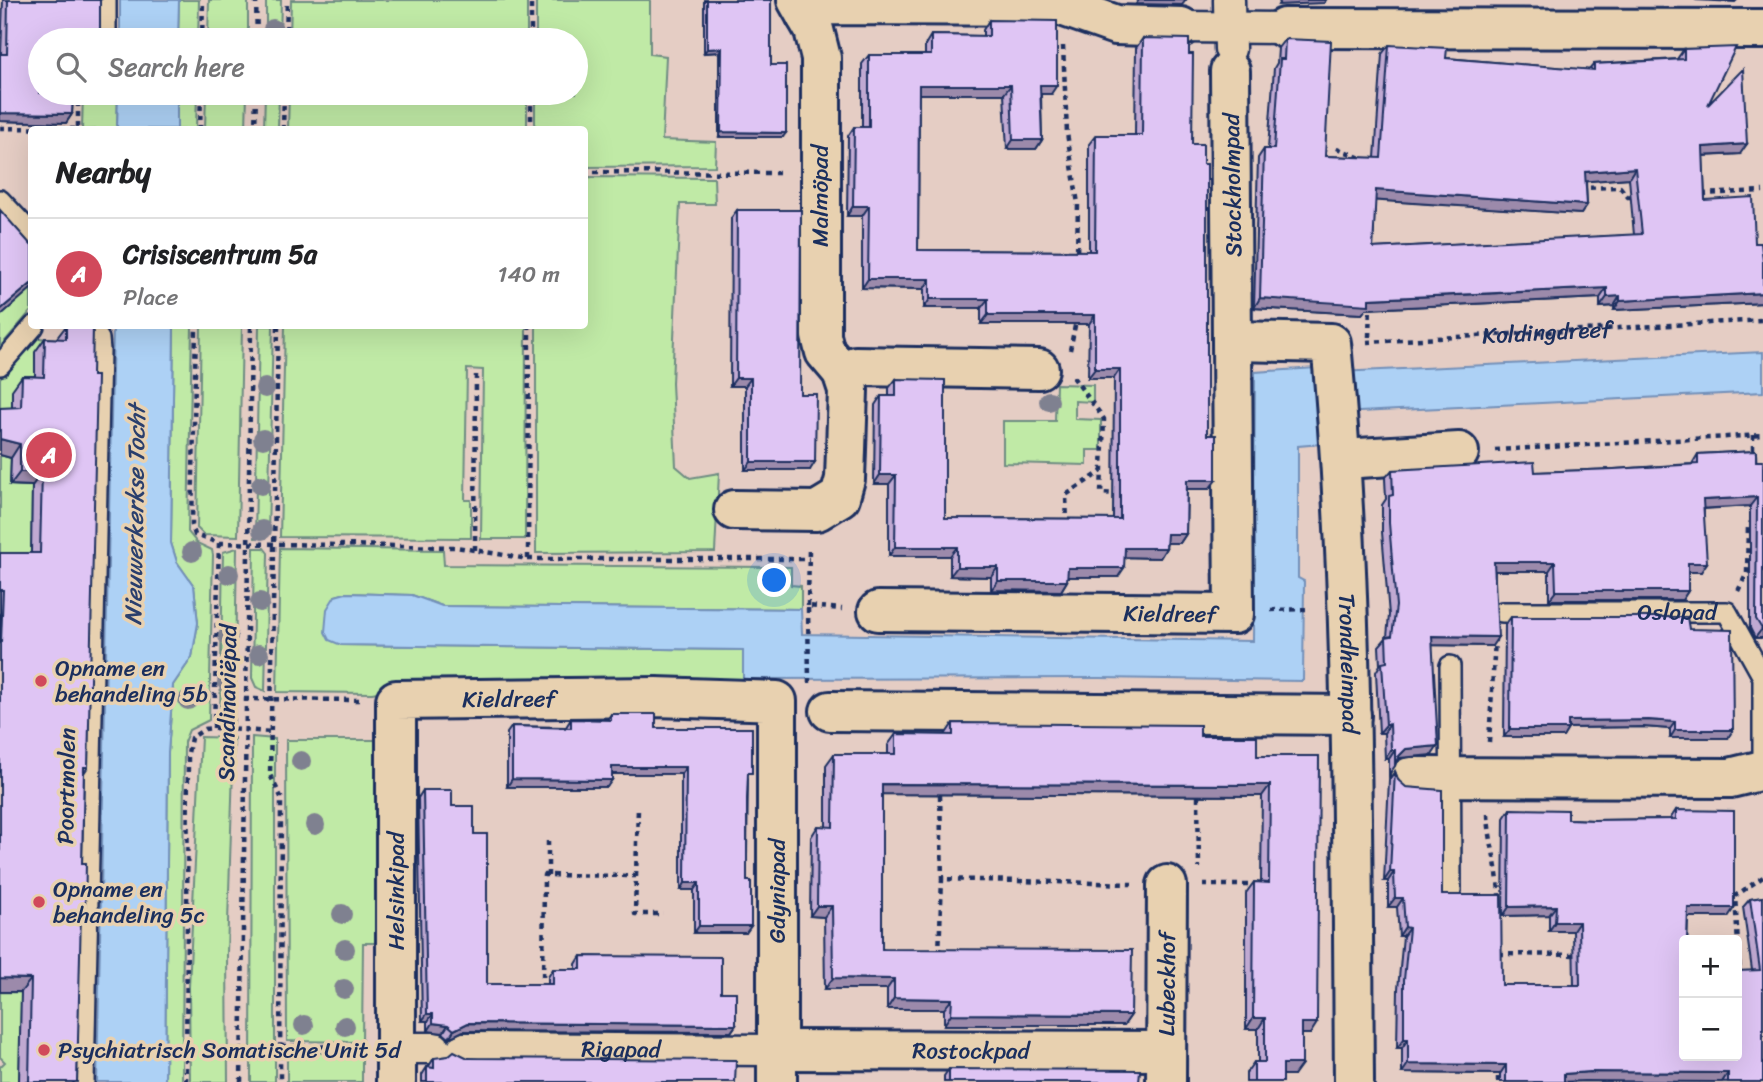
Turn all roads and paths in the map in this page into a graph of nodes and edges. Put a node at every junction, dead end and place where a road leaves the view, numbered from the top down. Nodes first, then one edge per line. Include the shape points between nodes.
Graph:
1 (106, 0) edge
2 (203, 0) edge
3 (256, 0) edge
4 (287, 0) edge
5 (531, 0) edge
6 (1062, 6) junction
7 (802, 8) edge
8 (1229, 14) edge
9 (1181, 27) joint
10 (106, 28) edge
11 (202, 28) edge
12 (257, 28) edge
13 (286, 28) edge
14 (531, 28) edge
15 (1284, 28) joint
16 (1763, 29) edge
17 (1230, 71) joint
18 (78, 105) edge
19 (201, 105) edge
20 (256, 105) edge
21 (284, 105) edge
22 (531, 105) edge
23 (35, 125) edge
24 (78, 126) edge
25 (200, 126) edge
26 (255, 126) edge
27 (283, 126) edge
28 (531, 126) edge
29 (0, 128) edge
30 (1337, 148) dead end
31 (1374, 163) edge
32 (588, 172) edge
33 (820, 173) junction
34 (1571, 188) edge
35 (1763, 191) edge
36 (1695, 194) edge
37 (1641, 196) edge
38 (0, 200) edge
39 (28, 230) edge
40 (1077, 257) edge
41 (1370, 301) edge
42 (1076, 310) edge
43 (1763, 320) edge
44 (31, 329) edge
45 (92, 329) edge
46 (196, 329) edge
47 (251, 329) edge
48 (278, 329) edge
49 (530, 329) edge
50 (1234, 341) junction
51 (1369, 342) junction
52 (1333, 356) junction
53 (0, 365) edge
54 (1052, 369) junction
55 (842, 372) junction
56 (476, 374) dead end
57 (1753, 435) junction
58 (1763, 435) edge
59 (1459, 452) joint
60 (1342, 458) junction
61 (1753, 459) edge
62 (1102, 471) junction
63 (1128, 494) edge
64 (1754, 508) edge
65 (733, 510) dead end
66 (808, 511) junction
67 (1067, 528) edge
68 (219, 543) junction
69 (247, 544) junction
70 (274, 544) junction
71 (475, 550) junction
72 (528, 559) junction
73 (809, 559) junction
74 (808, 606) junction
75 (1308, 609) dead end
76 (1262, 610) dead end
77 (878, 611) joint
78 (1502, 611) joint
79 (1727, 612) junction
80 (1450, 666) dead end
81 (243, 699) junction
82 (805, 699) junction
83 (271, 700) junction
84 (396, 700) junction
85 (1351, 715) junction
86 (215, 728) junction
87 (243, 730) junction
88 (271, 732) junction
89 (1763, 771) edge
90 (1469, 776) junction
91 (1410, 777) dead end
92 (940, 795) edge
93 (1198, 796) edge
94 (638, 808) dead end
95 (548, 838) dead end
96 (548, 876) junction
97 (636, 876) junction
98 (1763, 877) edge
99 (942, 879) junction
100 (1167, 885) joint
101 (1269, 885) edge
102 (1451, 891) dead end
103 (1499, 904) edge
104 (663, 914) dead end
105 (1737, 935) edge
106 (1499, 942) edge
107 (1499, 954) junction
108 (1592, 956) edge
109 (938, 960) edge
110 (1499, 967) edge
111 (281, 1046) junction
112 (543, 1048) junction
113 (1498, 1056) edge
114 (396, 1065) edge
115 (777, 1066) edge
116 (1167, 1066) edge
117 (84, 1082) edge
118 (186, 1082) edge
119 (240, 1082) edge
120 (280, 1082) edge
121 (1354, 1082) edge
122 (1498, 1082) edge

1 - 10 lane
2 - 11 path
3 - 12 path
4 - 13 path
5 - 14 path
6 - 7 street, Malmöpad
6 - 9 street, Malmöpad via 1116,25
6 - 40 path via 1067,133 1078,204
7 - 33 street, Malmöpad via 821,58
8 - 9 street, Malmöpad
8 - 15 street
8 - 17 street, Stockholmpad
15 - 16 street
17 - 50 street, Stockholmpad
18 - 24 path
19 - 25 path
20 - 26 path
21 - 27 path
22 - 28 path
23 - 29 path
30 - 31 path
32 - 33 path
33 - 55 street, Malmöpad via 821,336 825,352
34 - 37 path via 1620,187 1628,197
35 - 36 path
38 - 39 lane
41 - 51 path
42 - 54 path
43 - 51 path, Koldingdreef
44 - 53 lane
45 - 117 lane, Poortmolen via 100,350
46 - 68 path via 192,525 195,535
47 - 69 path, Scandinaviëpad
48 - 70 path
49 - 72 path
50 - 52 street
50 - 77 street, Kieldreef via 1234,614
51 - 52 path, Koldingdreef
52 - 60 street, Trondheimpad
54 - 55 street via 855,366
54 - 62 path via 1104,419
55 - 66 street, Malmöpad via 848,390 844,488 834,503
56 - 71 path
57 - 58 path
57 - 59 path
57 - 61 path
59 - 60 street
60 - 85 street, Trondheimpad
62 - 63 path via 1101,494
62 - 67 path via 1066,495
64 - 79 path via 1754,520 1748,525 1747,573
65 - 66 street, Malmöpad
66 - 73 path
68 - 69 path
68 - 86 path
69 - 70 path
69 - 81 path, Scandinaviëpad
70 - 71 path
70 - 83 path
71 - 72 path
72 - 73 path
73 - 74 path
74 - 77 path
74 - 82 path
75 - 76 path
78 - 79 lane, Oslopad
78 - 90 path via 1495,627
79 - 89 lane, Oslopad via 1763,677
80 - 90 lane
81 - 83 path
81 - 87 path, Scandinaviëpad
82 - 84 street, Kieldreef
82 - 85 street, Kieldreef
82 - 115 street, Gdyniapad
83 - 84 path
83 - 88 path
84 - 114 street, Helsinkipad
85 - 121 street, Trondheimpad
86 - 87 path
86 - 118 path via 197,733 188,744
87 - 88 path
87 - 119 path, Scandinaviëpad
88 - 111 path via 270,775 281,797
89 - 90 street, Oslopad via 1730,778
90 - 91 street, Oslopad
90 - 102 lane
90 - 103 path via 1499,878
92 - 99 path
93 - 101 path via 1199,885
94 - 97 path
95 - 96 path
96 - 97 path
96 - 112 path via 544,875
97 - 104 path via 635,914
98 - 105 path via 1735,896
99 - 100 path
99 - 109 path
100 - 116 street, Lubeckhof
106 - 107 path
107 - 108 path
107 - 110 path
111 - 114 path
111 - 120 path
112 - 114 street, Rigapad via 449,1048
112 - 115 street, Rigapad
113 - 122 path
115 - 116 street, Rostockpad

